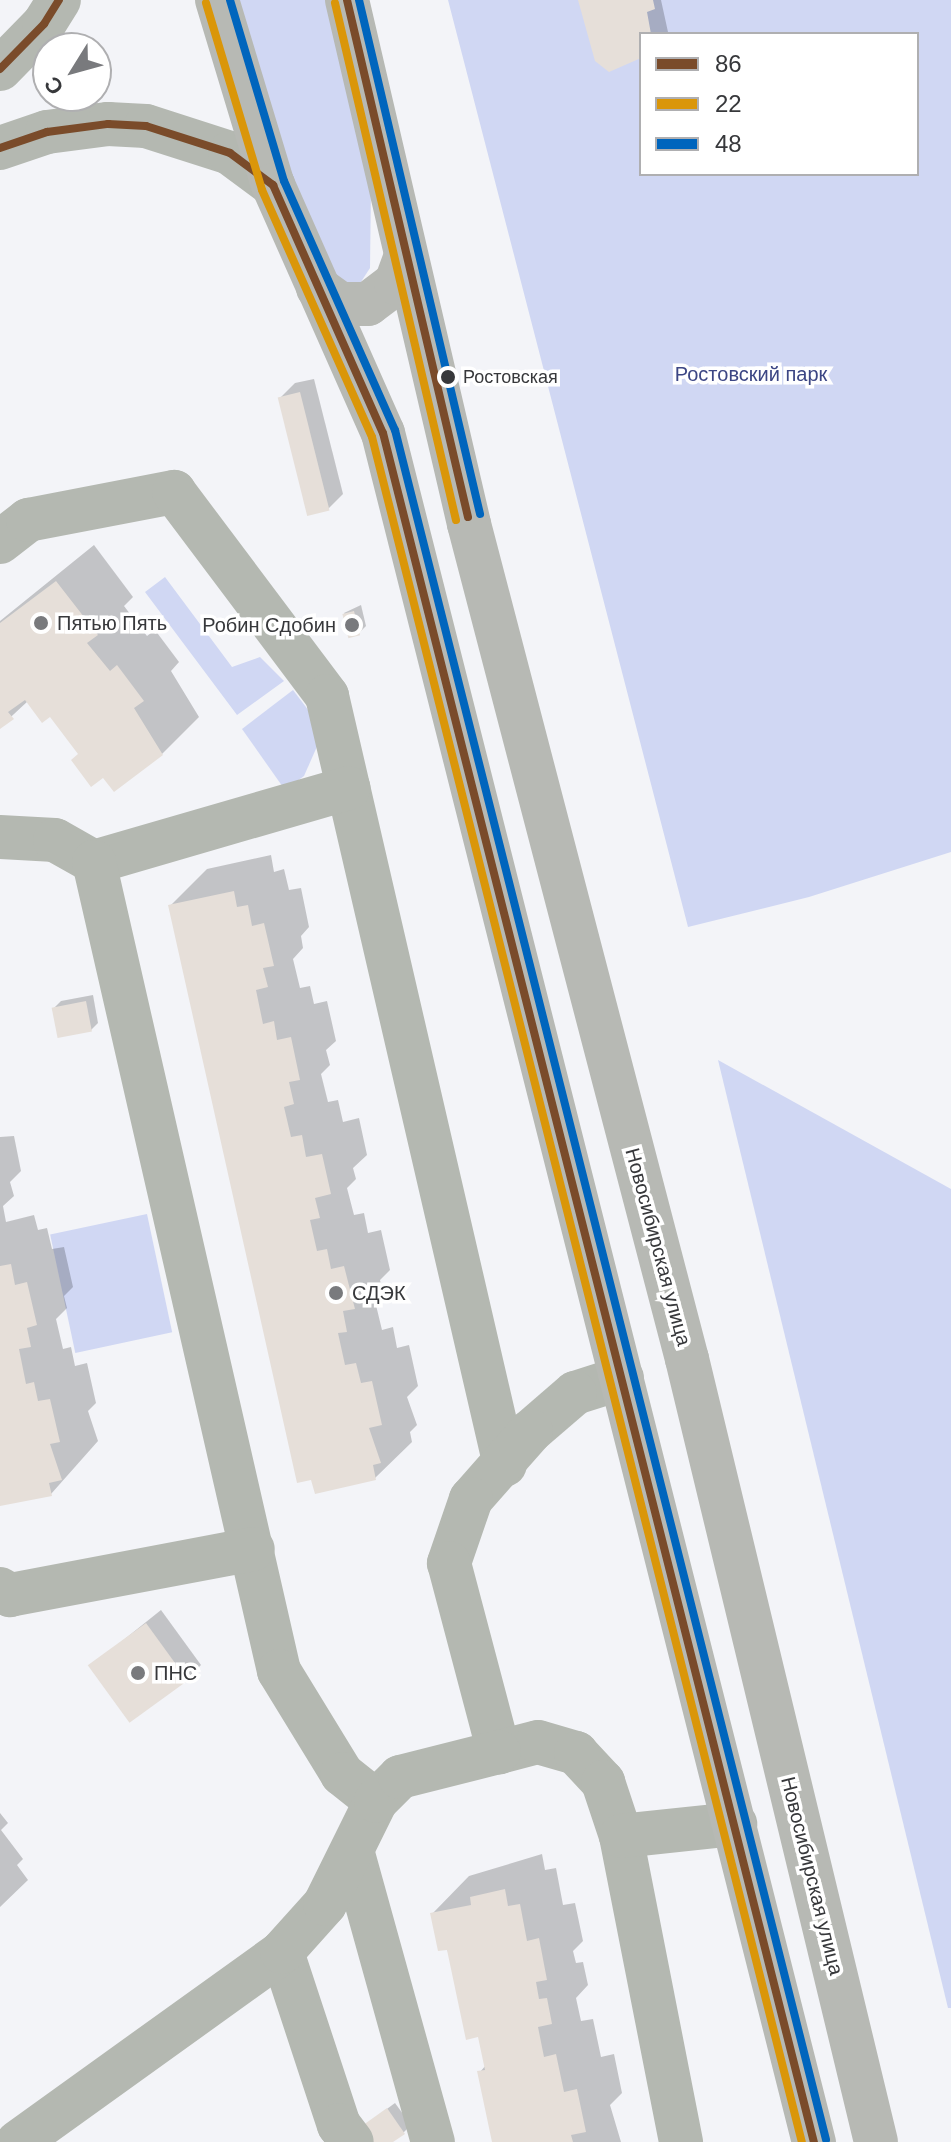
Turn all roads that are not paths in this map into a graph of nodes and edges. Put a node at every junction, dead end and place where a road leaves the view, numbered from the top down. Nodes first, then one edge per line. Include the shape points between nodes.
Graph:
1 (59, 0) edge
2 (217, 0) edge
3 (347, 0) edge
4 (0, 69) edge
5 (0, 148) edge
6 (273, 185) junction
7 (405, 258) junction
8 (318, 288) junction
9 (0, 542) edge
10 (348, 788) junction
11 (0, 837) edge
12 (94, 862) junction
13 (687, 1359) junction
14 (622, 1378) junction
15 (505, 1465) junction
16 (253, 1549) junction
17 (0, 1589) edge
18 (499, 1752) junction
19 (376, 1801) junction
20 (735, 1824) junction
21 (621, 1836) junction
22 (353, 1854) junction
23 (282, 1952) junction
24 (18, 2142) edge
25 (352, 2142) edge
26 (433, 2142) edge
27 (681, 2142) edge
28 (814, 2142) edge
29 (876, 2142) edge

1 - 4 street via 44,24
2 - 6 main road
3 - 7 main road, Новосибирская улица
5 - 6 street via 47,132 108,124 146,126 230,153
6 - 8 main road
7 - 8 main road via 396,283 368,304 340,304
7 - 13 main road, Новосибирская улица via 469,524
8 - 14 main road via 383,433
9 - 10 street via 28,520 174,492 327,696
10 - 12 street
10 - 15 street
11 - 12 street via 55,840
12 - 16 street
13 - 14 main road
13 - 29 main road, Новосибирская улица
14 - 15 street via 575,1393 557,1405
14 - 20 main road
15 - 18 street via 471,1499 449,1563
16 - 17 street via 10,1595
16 - 19 street via 279,1671 342,1774
18 - 19 street via 400,1777
18 - 21 street via 538,1742 576,1753 603,1782
19 - 22 street
20 - 21 street
20 - 28 main road
21 - 27 street
22 - 23 street via 325,1904
22 - 26 street
23 - 24 street
23 - 25 street via 339,2125

